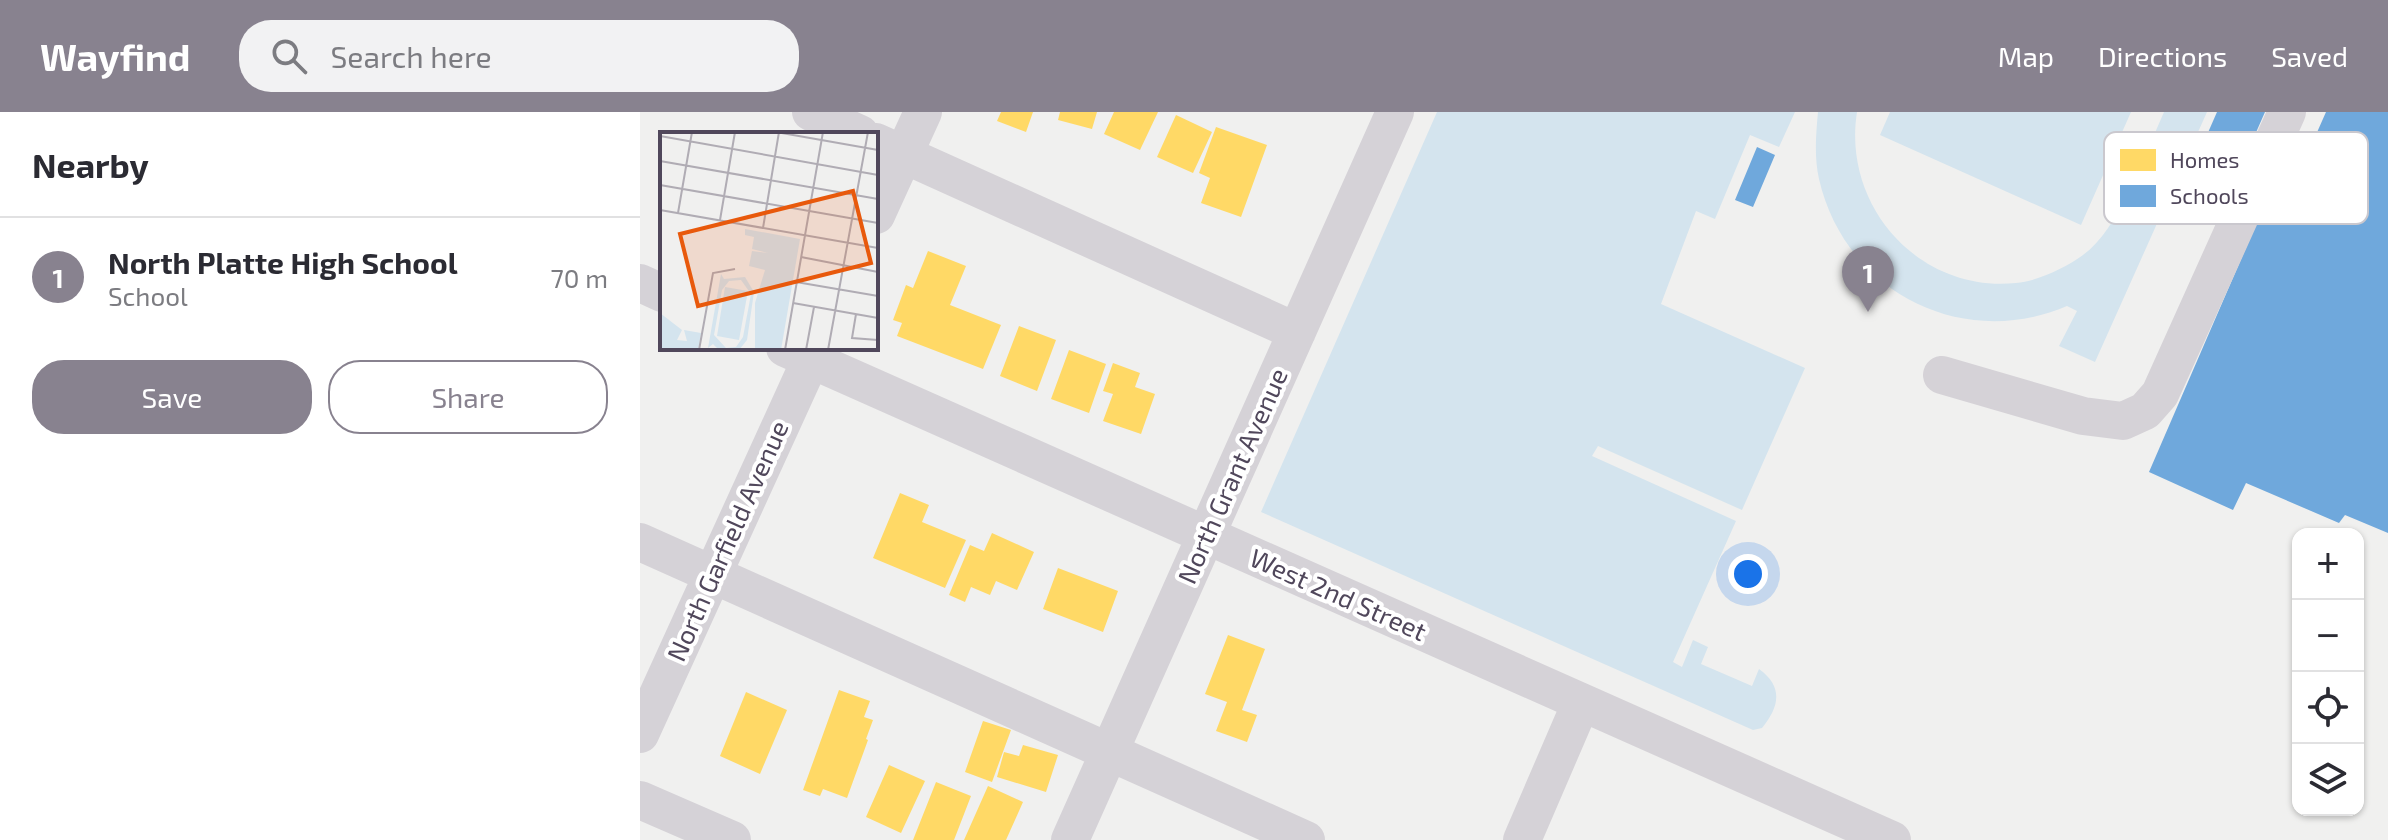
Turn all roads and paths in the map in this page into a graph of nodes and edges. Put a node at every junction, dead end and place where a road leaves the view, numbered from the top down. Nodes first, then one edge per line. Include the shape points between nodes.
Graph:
1 (811, 112) edge
2 (923, 112) edge
3 (1395, 112) edge
4 (2287, 112) edge
5 (856, 132) edge
6 (2278, 132) edge
7 (890, 148) edge
8 (878, 205) edge
9 (2237, 224) edge
10 (640, 283) edge
11 (660, 292) edge
12 (1297, 332) junction
13 (804, 352) edge
14 (1942, 375) dead end
15 (1206, 536) junction
16 (640, 542) edge
17 (713, 574) junction
18 (1581, 703) junction
19 (640, 734) edge
20 (1109, 752) junction
21 (640, 800) edge
22 (732, 840) edge
23 (1070, 840) edge
24 (1306, 840) edge
25 (1522, 840) edge
26 (1892, 840) edge

1 - 5 street
2 - 7 street
3 - 12 street, North Grant Avenue
4 - 6 street
7 - 8 street
7 - 12 street
9 - 14 street via 2160,394 2145,411 2123,421 2083,416
10 - 11 street
12 - 15 street, North Grant Avenue
13 - 15 street, West 2nd Street
13 - 17 street, North Garfield Avenue
15 - 18 street, West 2nd Street
15 - 20 street, North Grant Avenue
16 - 17 street
17 - 19 street, North Garfield Avenue
17 - 20 street
18 - 25 street
18 - 26 street, West 2nd Street
20 - 23 street, North Grant Avenue
20 - 24 street
21 - 22 street

